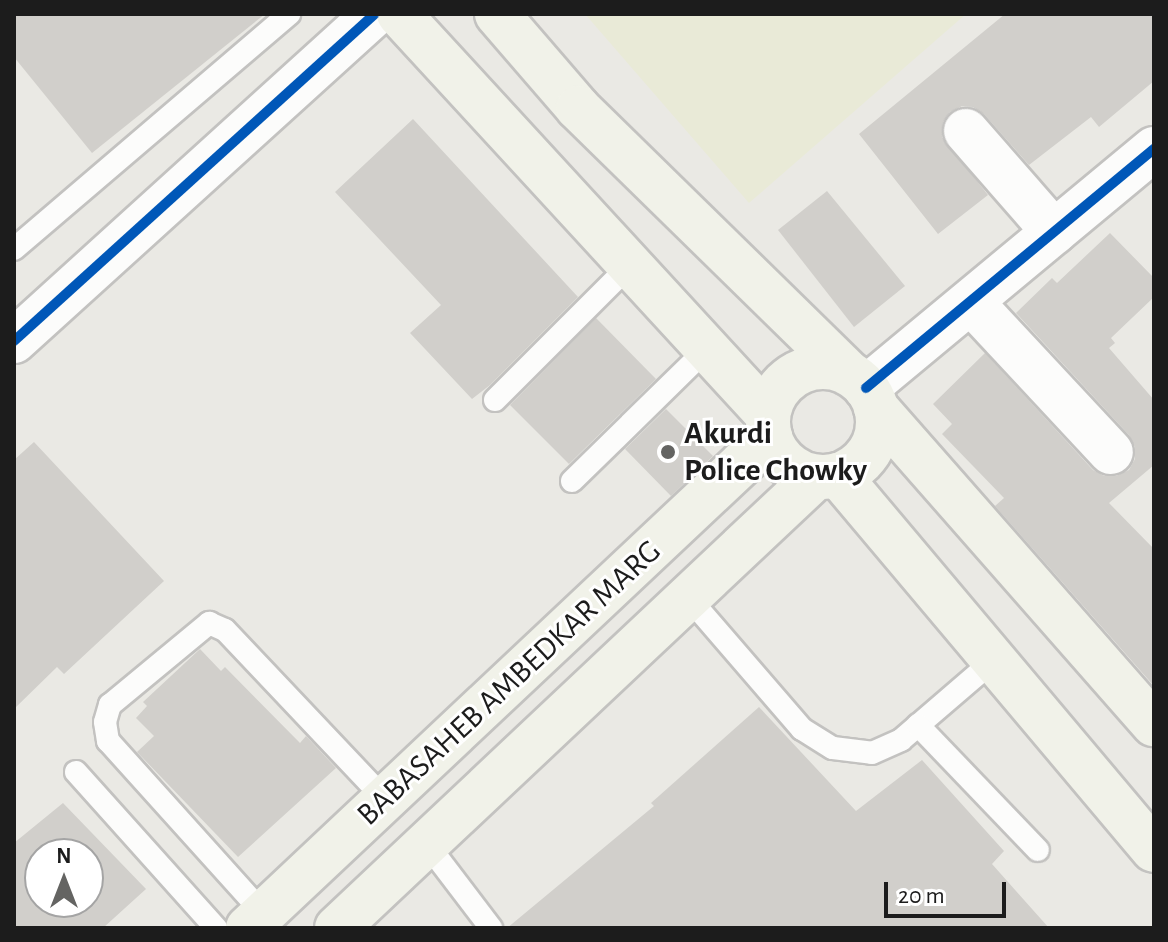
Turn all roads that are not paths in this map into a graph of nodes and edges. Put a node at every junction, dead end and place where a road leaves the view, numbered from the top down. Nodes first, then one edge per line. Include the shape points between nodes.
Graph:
1 (289, 14) edge
2 (374, 14) edge
3 (399, 14) edge
4 (497, 14) edge
5 (966, 131) dead end
6 (1146, 173) edge
7 (1054, 232) junction
8 (14, 249) edge
9 (630, 265) junction
10 (971, 302) junction
11 (14, 341) edge
12 (707, 349) junction
13 (864, 390) junction
14 (495, 400) dead end
15 (769, 426) junction
16 (1111, 452) dead end
17 (827, 476) junction
18 (572, 481) dead end
19 (688, 597) junction
20 (994, 660) junction
21 (1154, 724) edge
22 (918, 725) junction
23 (76, 772) dead end
24 (385, 799) junction
25 (427, 844) junction
26 (1038, 850) dead end
27 (1154, 850) edge
28 (256, 921) edge
29 (489, 927) edge
30 (216, 928) edge
31 (337, 928) edge

1 - 8 lane
2 - 11 street
3 - 9 main road
4 - 13 main road via 578,108
5 - 7 street
6 - 7 street
7 - 10 street
9 - 12 main road
9 - 14 lane
10 - 13 street
10 - 16 street
12 - 15 main road
12 - 18 lane
13 - 15 main road via 830,368 798,373 775,395
13 - 17 main road via 877,429 871,450 857,466
13 - 21 main road
15 - 17 main road via 786,464
15 - 24 main road, BABASAHEB AMBEDKAR MARG
17 - 19 main road, BABASAHEB AMBEDKAR MARG
17 - 20 main road
19 - 22 lane via 802,729 833,748 872,753
19 - 25 main road, BABASAHEB AMBEDKAR MARG
20 - 22 lane
20 - 27 main road
22 - 26 lane
23 - 30 lane
24 - 28 main road, BABASAHEB AMBEDKAR MARG
24 - 28 lane via 225,630 209,623 110,705 105,722 108,741
25 - 29 lane
25 - 31 main road, BABASAHEB AMBEDKAR MARG

